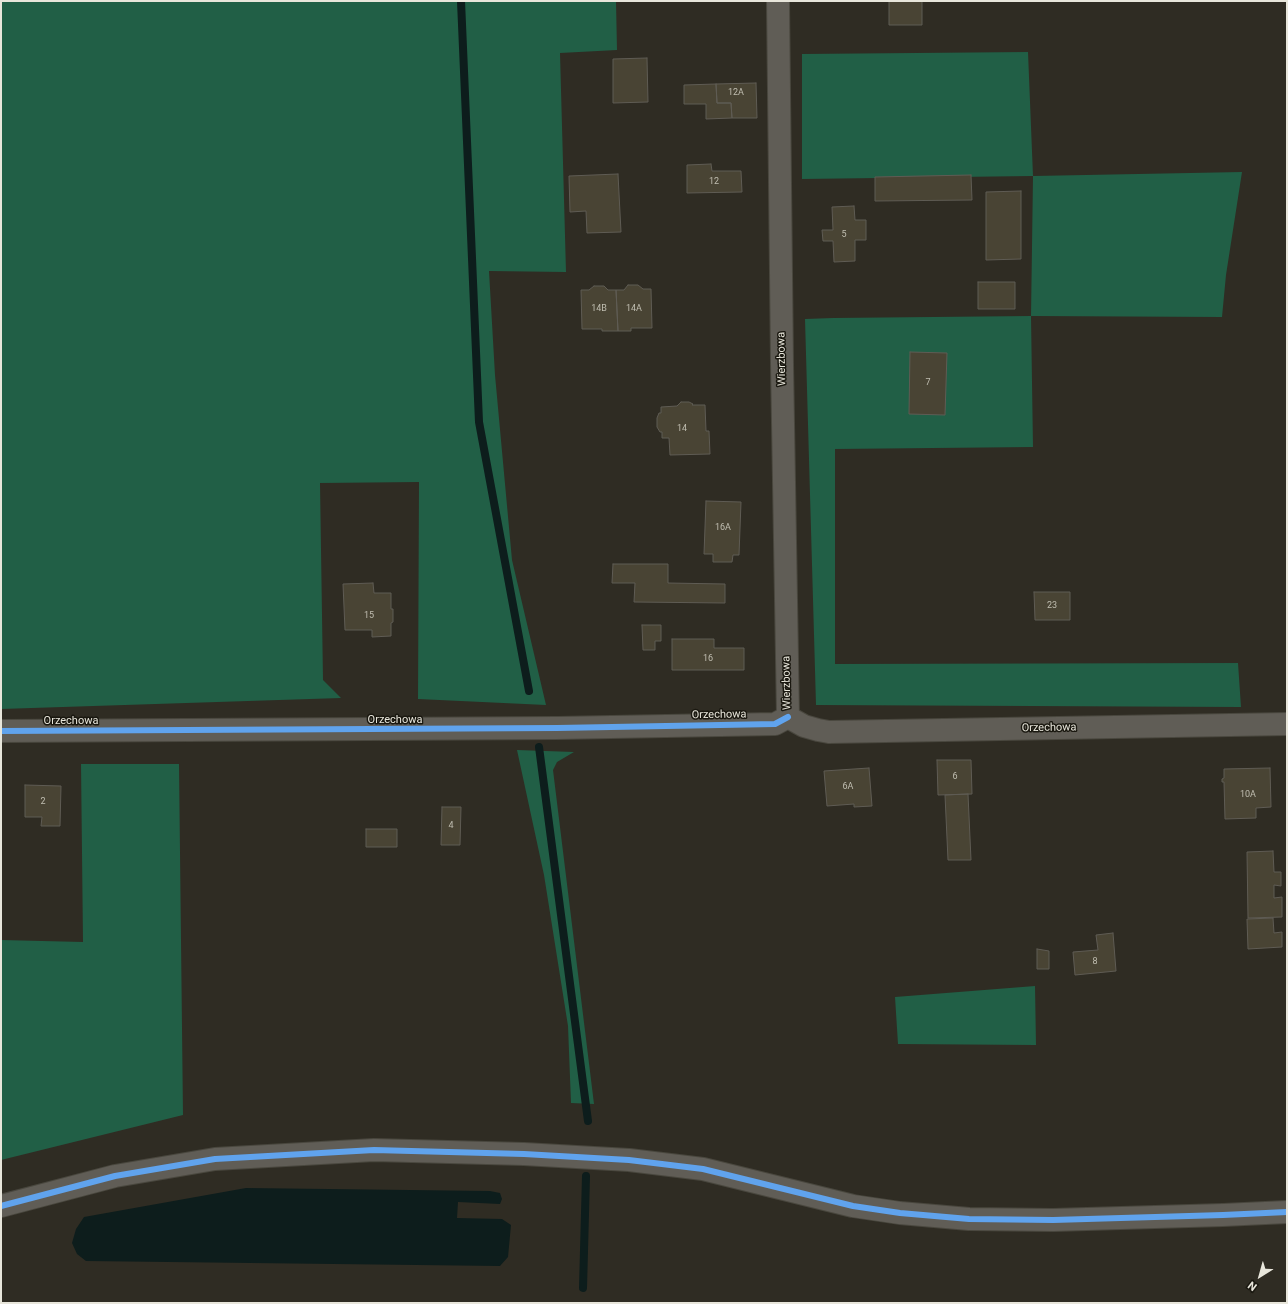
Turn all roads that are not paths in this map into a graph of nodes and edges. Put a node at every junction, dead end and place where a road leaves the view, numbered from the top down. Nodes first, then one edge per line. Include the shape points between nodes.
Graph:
1 (778, 1) edge
2 (788, 717) junction
3 (1287, 724) edge
4 (1, 731) edge
5 (1, 1206) edge
6 (1287, 1212) edge

1 - 2 street, Wierzbowa
2 - 3 street, Orzechowa via 804,726 830,732
2 - 4 street, Orzechowa via 775,724 565,728
5 - 6 street via 115,1176 215,1159 374,1150 629,1160 703,1169 853,1206 970,1219 1053,1220

